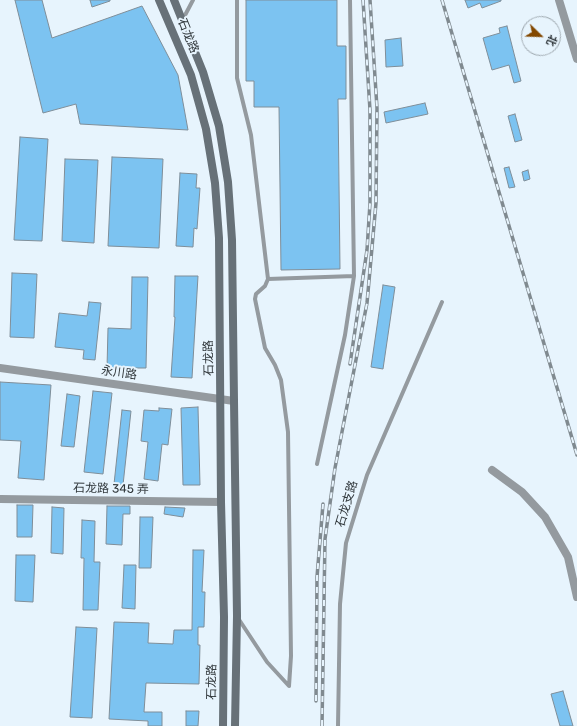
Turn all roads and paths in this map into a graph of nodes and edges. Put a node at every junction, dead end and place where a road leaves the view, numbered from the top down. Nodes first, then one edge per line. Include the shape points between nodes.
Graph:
1 (159, 0) edge
2 (174, 0) edge
3 (193, 0) edge
4 (237, 0) edge
5 (350, 0) edge
6 (559, 0) edge
7 (183, 19) junction
8 (577, 59) edge
9 (354, 276) junction
10 (268, 279) junction
11 (442, 302) dead end
12 (0, 368) edge
13 (222, 400) junction
14 (234, 401) junction
15 (317, 464) dead end
16 (492, 470) dead end
17 (0, 499) edge
18 (221, 502) junction
19 (577, 597) edge
20 (237, 616) junction
21 (223, 726) edge
22 (235, 726) edge
23 (338, 726) edge

1 - 13 main road, 石龙路 via 191,75 206,129 215,183 219,238
2 - 7 main road, 石龙路
3 - 7 lane
4 - 10 lane via 237,78 254,158
5 - 9 lane
6 - 8 street
7 - 14 main road, 石龙路 via 203,72 219,126 228,182 232,240
9 - 10 lane
9 - 15 lane via 345,335
10 - 20 lane via 255,299 265,348 281,380 288,432 291,656 289,686 267,662
11 - 23 lane, 石龙支路 via 367,474 349,528 341,582
12 - 13 street, 永川路
13 - 14 street, 永川路
13 - 18 main road, 石龙路
14 - 20 main road, 石龙路
16 - 19 street via 522,492 545,516 568,557
17 - 18 street, 石龙路 345 弄
18 - 21 main road, 石龙路
20 - 22 main road, 石龙路

